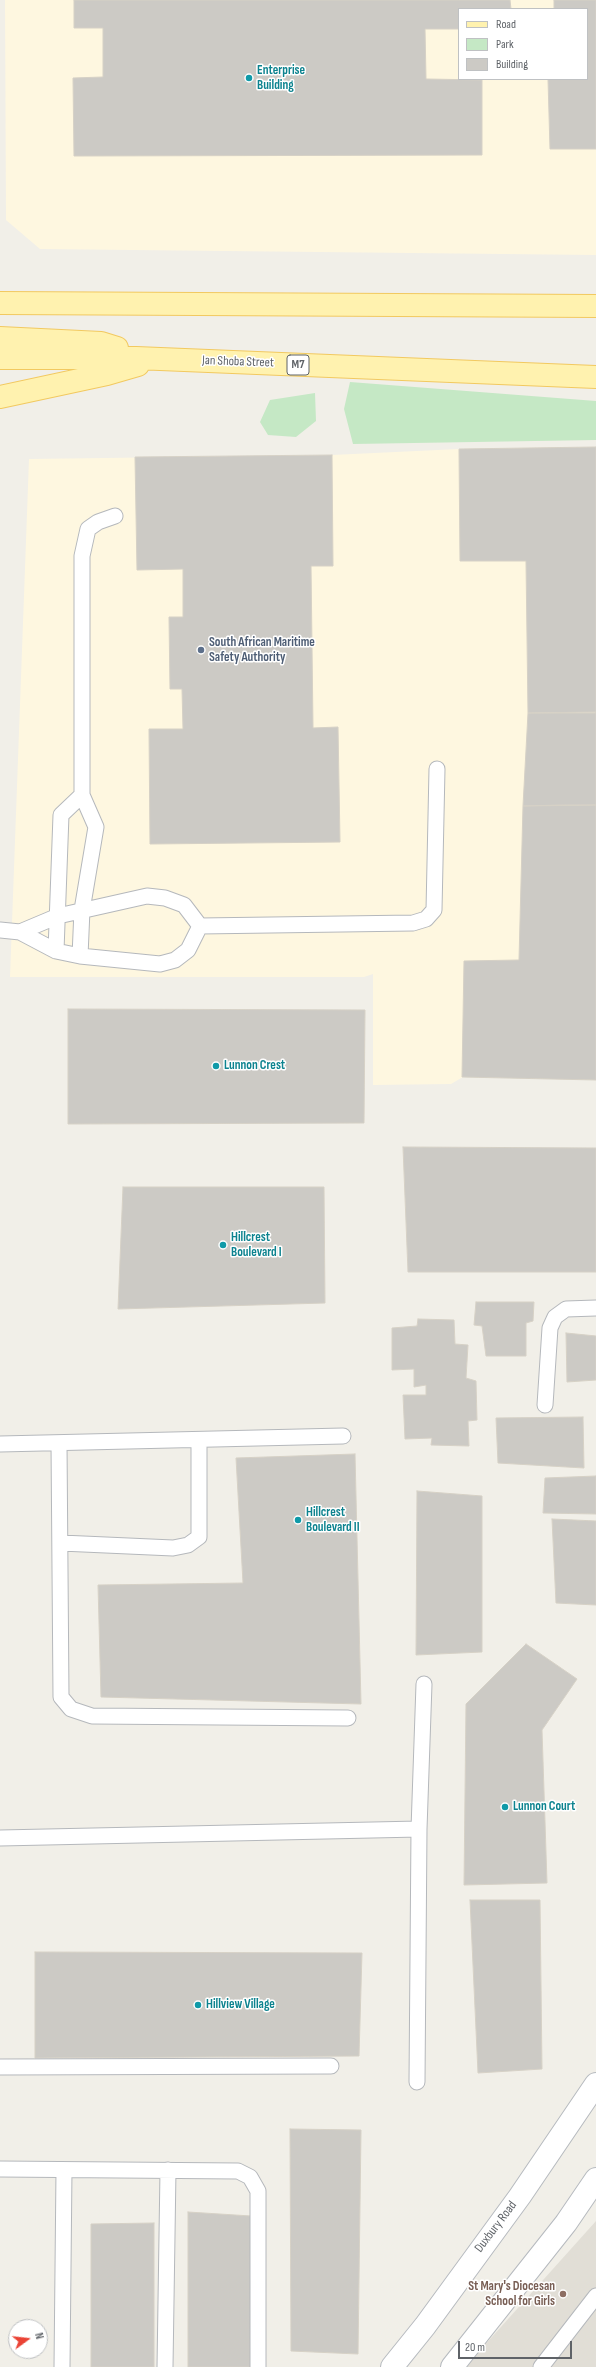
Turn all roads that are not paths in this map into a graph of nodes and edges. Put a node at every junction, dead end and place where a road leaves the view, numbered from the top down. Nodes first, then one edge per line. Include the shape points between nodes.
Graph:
1 (0, 303) edge
2 (596, 306) edge
3 (0, 338) edge
4 (0, 358) edge
5 (136, 358) junction
6 (159, 359) junction
7 (596, 377) edge
8 (0, 397) edge
9 (115, 516) dead end
10 (437, 769) dead end
11 (82, 795) junction
12 (82, 910) junction
13 (58, 916) junction
14 (200, 926) junction
15 (0, 930) edge
16 (20, 932) junction
17 (56, 951) junction
18 (80, 956) junction
19 (596, 1308) edge
20 (545, 1405) dead end
21 (343, 1436) dead end
22 (199, 1440) junction
23 (59, 1443) junction
24 (0, 1444) edge
25 (61, 1543) junction
26 (424, 1684) dead end
27 (348, 1718) dead end
28 (419, 1829) junction
29 (0, 1838) edge
30 (331, 2066) dead end
31 (0, 2067) edge
32 (417, 2082) dead end
33 (596, 2084) edge
34 (0, 2169) edge
35 (64, 2170) junction
36 (168, 2170) junction
37 (596, 2179) edge
38 (596, 2296) edge
39 (62, 2367) edge
40 (165, 2367) edge
41 (258, 2367) edge
42 (392, 2367) edge
43 (452, 2367) edge
44 (542, 2367) edge

1 - 2 main road
3 - 5 main road via 101,343
4 - 5 main road, Jan Shoba Street / M7
5 - 6 main road, Jan Shoba Street / M7
6 - 7 main road, Jan Shoba Street / M7
6 - 8 main road via 107,374
9 - 11 lane via 88,529 82,556
10 - 14 lane via 434,910 426,919 413,923
11 - 12 lane via 96,826
11 - 13 lane via 61,815
12 - 13 lane
12 - 14 lane via 147,896 165,898 184,905
12 - 18 lane
13 - 16 lane
13 - 17 lane
14 - 18 lane via 188,950 175,960 160,964
15 - 16 lane
16 - 17 lane
17 - 18 lane
19 - 20 lane via 566,1309 555,1317 550,1328
21 - 22 lane
22 - 23 lane
22 - 25 lane via 199,1537 188,1545 173,1548
23 - 24 lane
23 - 25 lane
25 - 27 lane via 60,1697 71,1709 92,1716
26 - 28 lane
28 - 29 lane
28 - 32 lane
30 - 31 lane
33 - 42 main road, Duxbury Road via 520,2196
34 - 35 lane
35 - 36 lane
35 - 39 lane
36 - 40 lane
36 - 41 lane via 238,2171 250,2177 258,2191
37 - 43 main road via 561,2228
38 - 44 lane

